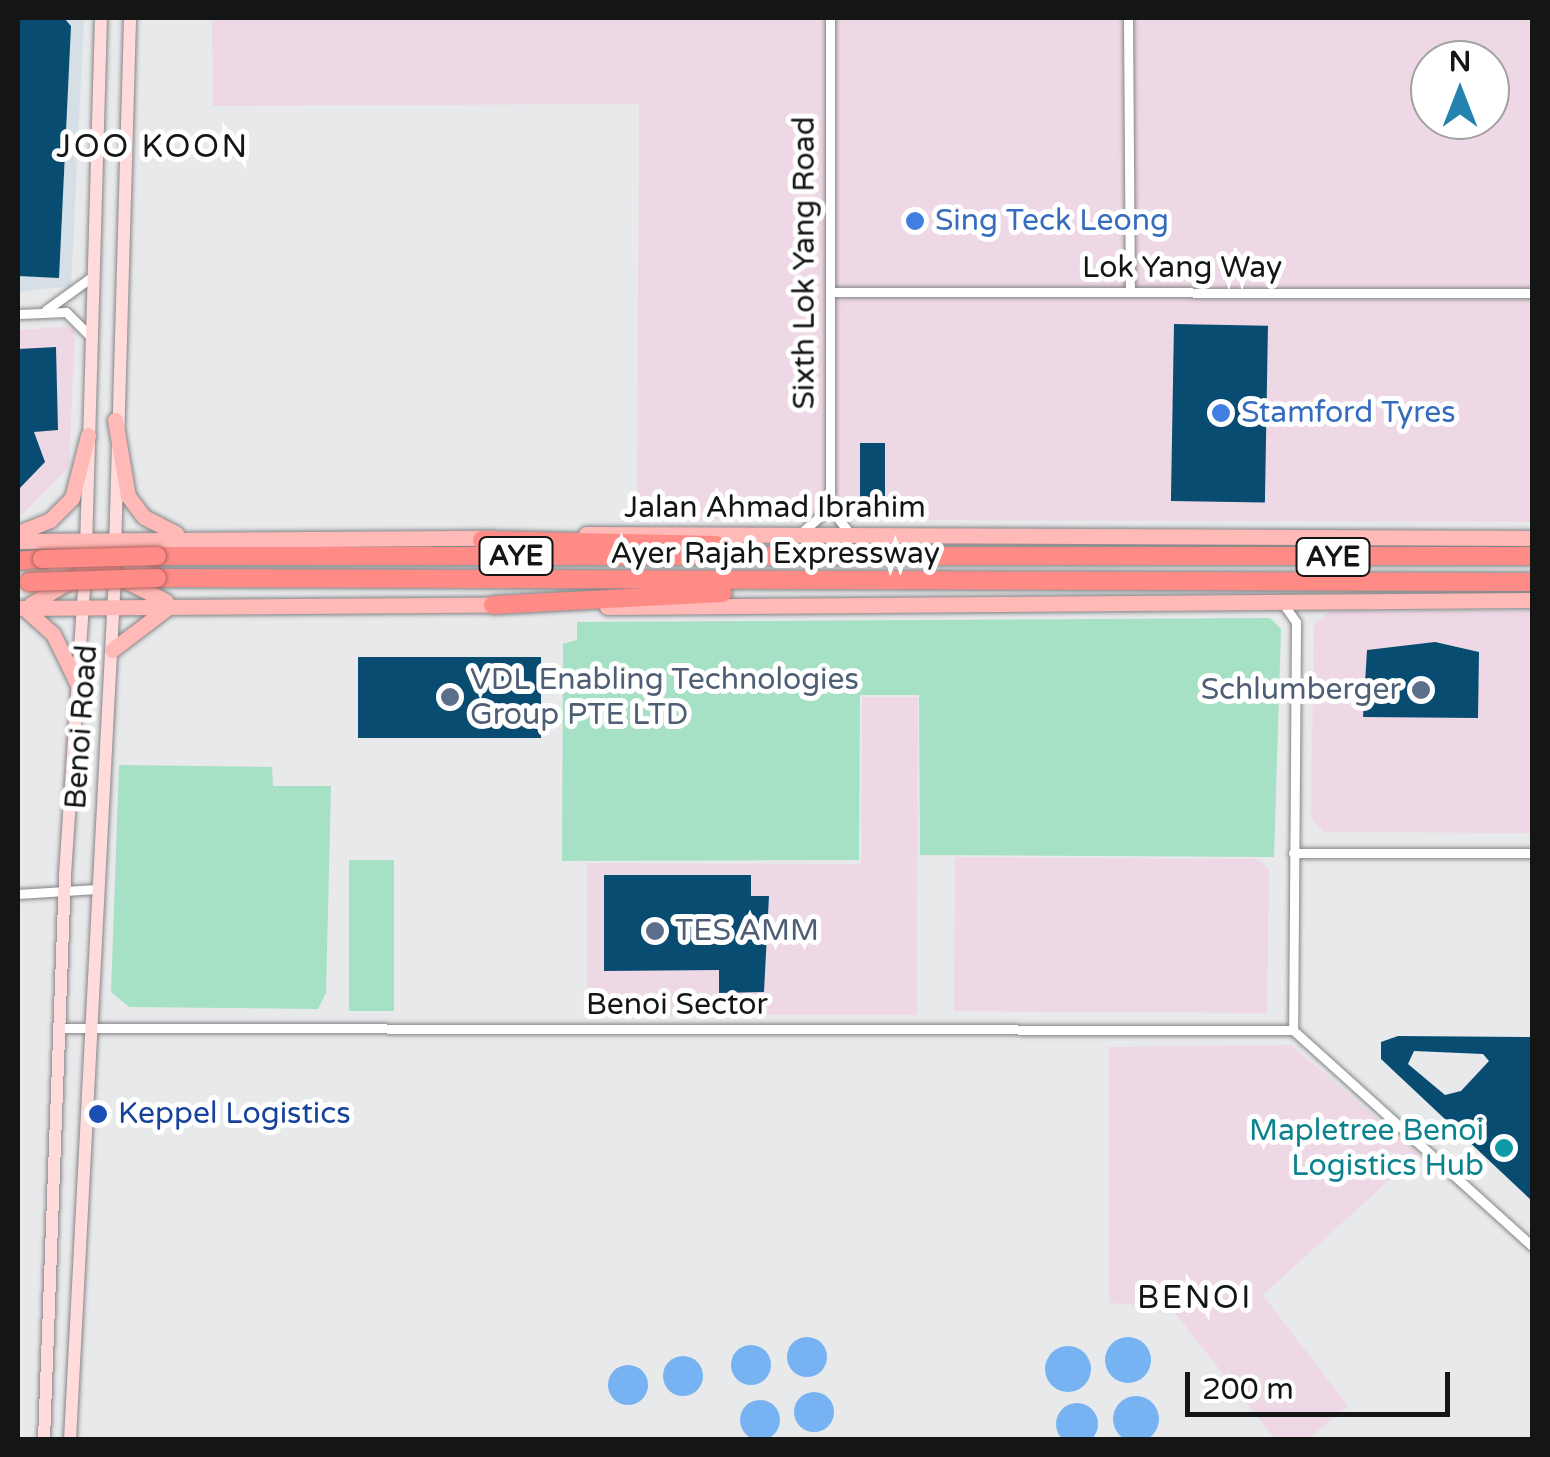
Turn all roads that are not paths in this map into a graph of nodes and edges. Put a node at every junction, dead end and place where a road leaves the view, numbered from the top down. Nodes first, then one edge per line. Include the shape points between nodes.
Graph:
1 (101, 18) edge
2 (130, 18) edge
3 (830, 18) edge
4 (1128, 18) edge
5 (93, 275) junction
6 (1130, 291) junction
7 (830, 292) junction
8 (1532, 293) edge
9 (44, 312) junction
10 (18, 314) edge
11 (91, 338) junction
12 (115, 420) junction
13 (88, 435) junction
14 (830, 508) junction
15 (18, 533) edge
16 (796, 535) junction
17 (188, 536) junction
18 (861, 536) junction
19 (164, 537) junction
20 (1532, 538) edge
21 (482, 540) junction
22 (18, 541) edge
23 (1532, 556) edge
24 (876, 557) junction
25 (18, 562) edge
26 (101, 563) junction
27 (1532, 582) edge
28 (23, 583) edge
29 (767, 584) junction
30 (1280, 600) junction
31 (1532, 600) edge
32 (1312, 601) junction
33 (174, 604) junction
34 (116, 605) junction
35 (493, 605) junction
36 (85, 606) junction
37 (20, 608) edge
38 (1296, 622) junction
39 (112, 650) junction
40 (80, 689) junction
41 (1532, 852) edge
42 (1294, 853) junction
43 (96, 888) junction
44 (65, 891) junction
45 (18, 894) edge
46 (60, 1028) junction
47 (90, 1028) junction
48 (1293, 1030) junction
49 (1532, 1246) edge
50 (44, 1440) edge
51 (70, 1440) edge

1 - 5 main road, Benoi Road
2 - 12 main road, Benoi Road
3 - 7 street, Sixth Lok Yang Road
4 - 6 street
5 - 9 street
5 - 11 main road, Benoi Road
6 - 7 street, Lok Yang Way
6 - 8 street, Lok Yang Way
7 - 14 street, Sixth Lok Yang Road
9 - 10 street
9 - 11 street via 74,316
11 - 13 main road, Benoi Road
12 - 17 main road via 134,508 158,528
12 - 26 main road, Benoi Road
13 - 15 main road via 72,498 50,520
13 - 26 main road, Benoi Road
14 - 16 street
14 - 18 street via 842,528
16 - 18 main road, Jalan Ahmad Ibrahim
16 - 21 main road, Jalan Ahmad Ibrahim
17 - 19 main road, Jalan Ahmad Ibrahim
17 - 21 main road, Jalan Ahmad Ibrahim
18 - 20 main road, Jalan Ahmad Ibrahim
19 - 26 main road, Jalan Ahmad Ibrahim
19 - 26 main road
21 - 24 highway
22 - 26 main road, Jalan Ahmad Ibrahim via 46,540
23 - 24 highway, Ayer Rajah Expressway / AYE
24 - 25 highway, Ayer Rajah Expressway / AYE, bridge via 156,556
26 - 33 main road
26 - 34 main road, Benoi Road
26 - 36 main road, Benoi Road
26 - 37 main road
27 - 29 highway, Ayer Rajah Expressway / AYE
28 - 29 highway, Ayer Rajah Expressway / AYE, bridge via 156,578
29 - 35 highway via 696,596
30 - 32 main road
30 - 35 main road
30 - 38 street
31 - 32 main road
32 - 38 street
33 - 34 main road
33 - 35 main road
33 - 39 main road
34 - 36 main road
34 - 39 main road, Benoi Road
36 - 37 main road
36 - 40 main road, Benoi Road
37 - 40 main road via 53,634
38 - 42 street
39 - 43 main road, Benoi Road
40 - 44 main road, Benoi Road
41 - 42 street
42 - 48 street
43 - 44 street
43 - 47 main road, Benoi Road
44 - 45 street
44 - 46 main road, Benoi Road
46 - 47 street, Benoi Sector
46 - 50 main road, Benoi Road
47 - 48 street, Benoi Sector
47 - 51 main road, Benoi Road
48 - 49 street

